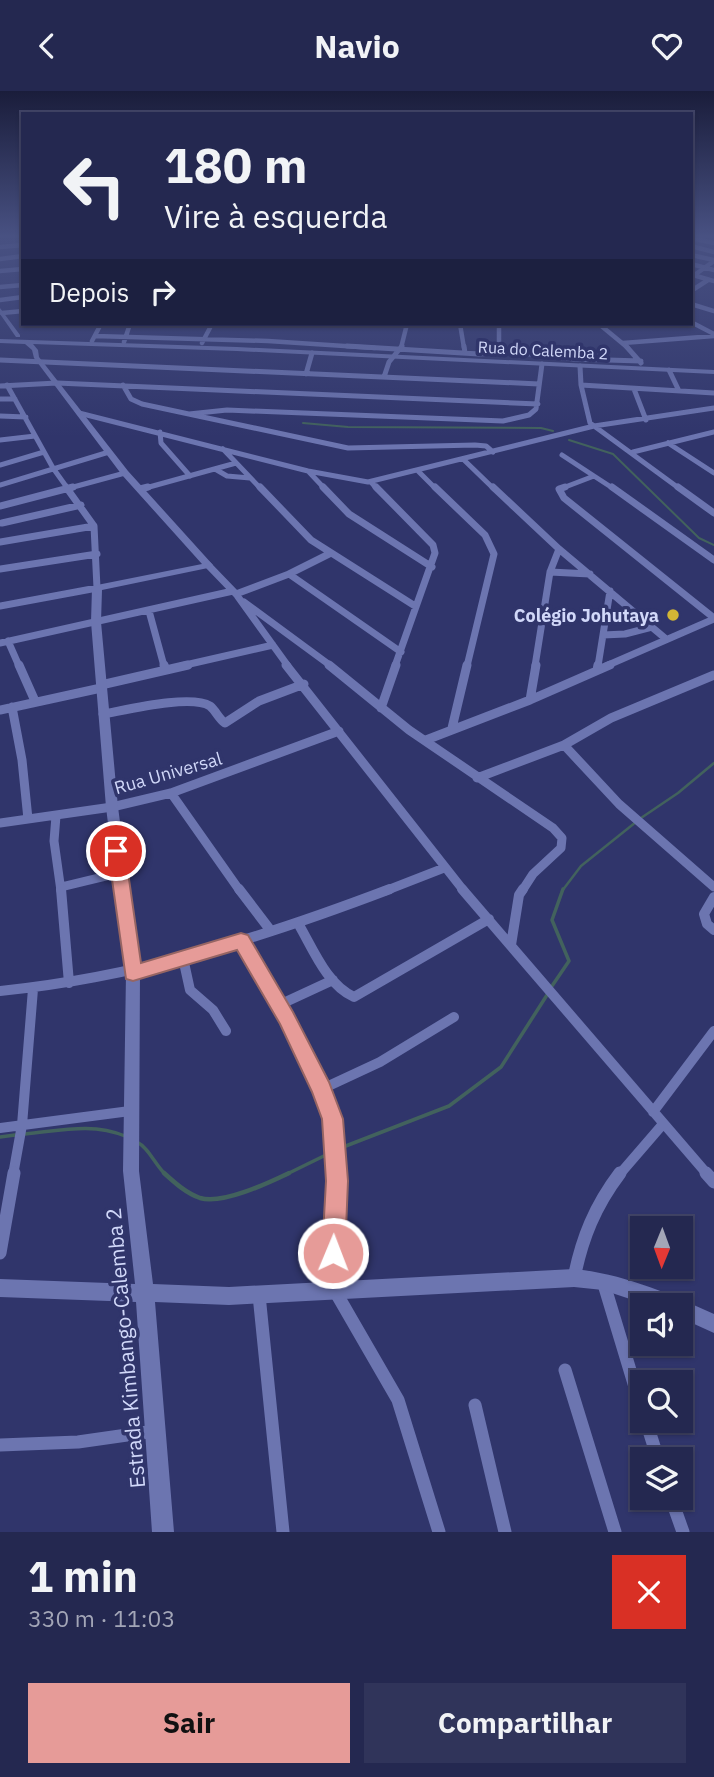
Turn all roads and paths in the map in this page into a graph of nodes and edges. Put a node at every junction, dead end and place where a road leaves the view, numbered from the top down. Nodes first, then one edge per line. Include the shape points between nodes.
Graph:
1 (693, 305) edge
2 (1, 311) edge
3 (21, 311) edge
4 (714, 311) edge
5 (8, 323) junction
6 (693, 323) edge
7 (707, 324) dead end
8 (100, 326) edge
9 (129, 326) edge
10 (211, 326) edge
11 (407, 326) edge
12 (460, 326) edge
13 (499, 326) edge
14 (602, 326) edge
15 (699, 326) junction
16 (1, 333) edge
17 (714, 335) edge
18 (18, 336) junction
19 (95, 336) junction
20 (49, 340) junction
21 (0, 341) edge
22 (125, 341) junction
23 (27, 342) junction
24 (90, 343) junction
25 (623, 343) junction
26 (202, 344) junction
27 (401, 349) junction
28 (35, 350) junction
29 (499, 352) junction
30 (312, 353) junction
31 (465, 353) junction
32 (395, 357) junction
33 (0, 361) edge
34 (38, 361) junction
35 (640, 361) junction
36 (542, 364) junction
37 (580, 366) junction
38 (646, 369) junction
39 (669, 370) junction
40 (714, 372) edge
41 (306, 374) junction
42 (384, 377) junction
43 (57, 383) junction
44 (540, 384) junction
45 (3, 385) edge
46 (581, 385) junction
47 (123, 386) junction
48 (634, 389) junction
49 (679, 391) junction
50 (691, 392) junction
51 (714, 393) edge
52 (0, 399) edge
53 (15, 399) junction
54 (538, 404) junction
55 (707, 406) edge
56 (79, 413) junction
57 (189, 414) junction
58 (0, 416) edge
59 (26, 417) junction
60 (646, 420) junction
61 (594, 426) junction
62 (160, 432) junction
63 (714, 432) edge
64 (705, 434) junction
65 (35, 436) junction
66 (714, 439) edge
67 (0, 440) edge
68 (668, 443) junction
69 (222, 448) junction
70 (44, 452) junction
71 (108, 452) junction
72 (493, 452) junction
73 (633, 452) junction
74 (562, 455) dead end
75 (463, 459) junction
76 (236, 463) junction
77 (0, 465) edge
78 (52, 468) junction
79 (215, 469) junction
80 (307, 471) junction
81 (418, 471) junction
82 (125, 473) junction
83 (714, 473) edge
84 (190, 476) junction
85 (594, 476) junction
86 (250, 478) junction
87 (371, 482) junction
88 (0, 485) edge
89 (67, 488) junction
90 (140, 489) junction
91 (80, 505) junction
92 (0, 506) edge
93 (714, 513) edge
94 (1, 522) edge
95 (93, 526) junction
96 (17, 539) junction
97 (0, 542) edge
98 (559, 549) junction
99 (97, 554) junction
100 (329, 554) junction
101 (714, 560) edge
102 (208, 565) junction
103 (432, 566) junction
104 (0, 569) edge
105 (550, 572) junction
106 (590, 574) junction
107 (289, 575) junction
108 (97, 588) junction
109 (610, 591) junction
110 (236, 595) junction
111 (415, 605) junction
112 (0, 606) edge
113 (149, 611) junction
114 (714, 618) edge
115 (96, 622) junction
116 (273, 623) junction
117 (652, 627) junction
118 (258, 628) junction
119 (603, 635) junction
120 (666, 639) junction
121 (4, 642) edge
122 (272, 645) junction
123 (401, 652) junction
124 (165, 670) junction
125 (597, 670) junction
126 (714, 675) edge
127 (304, 684) junction
128 (101, 687) junction
129 (35, 701) junction
130 (530, 701) junction
131 (12, 707) junction
132 (381, 708) junction
133 (0, 711) edge
134 (103, 714) junction
135 (452, 729) junction
136 (339, 731) junction
137 (426, 740) junction
138 (565, 745) junction
139 (477, 778) junction
140 (172, 793) junction
141 (112, 807) junction
142 (56, 816) junction
143 (28, 819) junction
144 (0, 823) edge
145 (444, 868) junction
146 (119, 873) junction
147 (61, 887) junction
148 (714, 887) edge
149 (714, 897) edge
150 (489, 919) junction
151 (299, 925) junction
152 (714, 930) edge
153 (271, 931) junction
154 (241, 941) junction
155 (511, 945) junction
156 (183, 957) junction
157 (133, 973) junction
158 (332, 980) junction
159 (69, 983) junction
160 (33, 989) junction
161 (0, 991) edge
162 (279, 1005) junction
163 (454, 1017) dead end
164 (226, 1031) dead end
165 (714, 1031) edge
166 (322, 1089) junction
167 (653, 1112) junction
168 (130, 1117) junction
169 (663, 1124) junction
170 (22, 1125) junction
171 (0, 1128) edge
172 (714, 1182) edge
173 (0, 1253) edge
174 (574, 1278) junction
175 (603, 1282) junction
176 (0, 1288) edge
177 (335, 1291) junction
178 (636, 1293) edge
179 (145, 1294) junction
180 (259, 1295) junction
181 (693, 1314) edge
182 (714, 1324) edge
183 (565, 1370) dead end
184 (630, 1371) edge
185 (475, 1405) dead end
186 (156, 1431) junction
187 (0, 1445) edge
188 (675, 1510) edge
189 (163, 1532) edge
190 (283, 1532) edge
191 (439, 1532) edge
192 (505, 1532) edge
193 (615, 1532) edge
194 (683, 1532) edge

1 - 4 street
2 - 3 street
2 - 5 main road
5 - 16 main road
5 - 18 main road
6 - 15 street
7 - 15 street
8 - 19 street
9 - 22 street
10 - 26 street
11 - 27 street
12 - 31 street
13 - 29 street
14 - 25 street
15 - 17 street
16 - 18 main road, Rua do Calemba 2
17 - 25 street
18 - 20 main road, Rua do Calemba 2
19 - 22 street
19 - 24 street
20 - 23 main road, Rua do Calemba 2
20 - 24 main road, Rua do Calemba 2
20 - 28 main road
21 - 23 main road, Rua do Calemba 2
22 - 24 main road, Rua do Calemba 2
22 - 26 main road, Rua do Calemba 2
23 - 28 main road
25 - 35 street
26 - 27 street
26 - 30 main road, Rua do Calemba 2
27 - 31 street
27 - 32 street
28 - 34 main road
29 - 31 street
29 - 35 street
30 - 32 main road, Rua do Calemba 2
30 - 41 street
32 - 36 main road, Rua do Calemba 2
32 - 42 street
33 - 34 street
34 - 41 street
34 - 43 main road
35 - 38 street
36 - 37 main road, Rua do Calemba 2
36 - 44 street
37 - 38 main road, Rua do Calemba 2
37 - 46 street
38 - 39 main road, Rua do Calemba 2
39 - 40 main road, Rua do Calemba 2
39 - 49 street
41 - 42 street
42 - 44 street
43 - 45 street
43 - 47 street
43 - 56 main road
44 - 54 street
45 - 53 street
46 - 48 street
46 - 61 street via 587,417
47 - 54 street
47 - 57 street via 134,401
48 - 49 street
48 - 60 street
49 - 50 street
50 - 51 street
50 - 55 street
52 - 53 street
53 - 59 street
54 - 57 street via 529,415 494,422 227,410
55 - 60 street
56 - 62 street
56 - 71 main road
57 - 72 street via 348,448 475,445
58 - 59 street
59 - 65 street
60 - 61 street
61 - 72 street
61 - 73 street
62 - 69 street
62 - 84 street via 161,443
63 - 64 street
64 - 66 street
64 - 68 street
65 - 67 street
65 - 70 street
68 - 73 street
68 - 83 street
69 - 76 street
69 - 80 street
70 - 77 street
70 - 78 street
71 - 78 street
71 - 82 main road
72 - 75 street
73 - 93 street
74 - 85 street
75 - 81 street
75 - 98 street
76 - 79 street
76 - 86 street
78 - 88 street
78 - 89 street
79 - 84 street
79 - 86 street via 228,476
80 - 87 street
80 - 103 street via 349,514
81 - 87 street
81 - 135 street via 485,535 494,554
82 - 89 street
82 - 90 main road
84 - 90 street
85 - 101 street
85 - 114 street via 559,489 559,493
86 - 100 street
87 - 103 street via 433,545
89 - 91 street
89 - 92 street
90 - 102 main road
91 - 94 street
91 - 95 street
94 - 96 street
95 - 96 street
95 - 99 street
96 - 97 street
98 - 105 street
98 - 106 street
99 - 104 street
99 - 108 street
100 - 107 street
100 - 111 street
102 - 108 main road
102 - 110 street
103 - 111 street
105 - 106 street
105 - 130 street
106 - 109 street
107 - 110 street
107 - 123 street
108 - 112 street
108 - 115 main road
109 - 117 street
109 - 119 street
110 - 113 street
110 - 116 street
110 - 118 street
111 - 123 street
113 - 115 street
113 - 124 street
114 - 120 street
115 - 121 street
115 - 128 main road
116 - 118 street
116 - 132 street
117 - 119 street
117 - 120 street
118 - 122 street
119 - 125 street
120 - 125 street
121 - 129 street
122 - 124 street
122 - 127 street
123 - 132 street
124 - 128 street
125 - 130 street
126 - 138 street via 611,718
127 - 134 street via 259,701 225,723 202,703
127 - 136 street
128 - 129 street
128 - 134 main road
129 - 131 street
130 - 135 street
131 - 133 street
131 - 143 street
132 - 137 street
134 - 141 main road
135 - 137 street
136 - 140 street, Rua Universal
136 - 145 street
137 - 139 street
138 - 139 street
138 - 148 street via 638,820
139 - 155 street via 554,828 562,838 561,848 533,874 519,895
140 - 141 street, Rua Universal
140 - 153 street
141 - 142 street, Rua Universal
141 - 146 main road
142 - 143 street, Rua Universal
142 - 147 street via 54,841
143 - 144 street, Rua Universal
145 - 150 street
145 - 151 street
146 - 147 street
146 - 157 main road
147 - 159 street
149 - 152 street via 704,914
150 - 155 street
150 - 158 street via 359,995 344,994
151 - 153 street
151 - 158 street
153 - 154 street
154 - 156 street
154 - 162 street
155 - 167 street
156 - 157 street
156 - 164 street via 190,990 213,1010
157 - 159 street
157 - 168 main road
158 - 162 street
159 - 160 street
160 - 161 street
160 - 170 street
162 - 166 street
163 - 166 street via 380,1062
165 - 167 street
166 - 177 street via 336,1150
167 - 169 street
168 - 170 street
168 - 179 main road, Estrada Kimbango-Calemba 2
169 - 172 street
169 - 174 street via 633,1155 601,1203 584,1235
170 - 171 street
170 - 173 street
174 - 175 main road
174 - 177 main road
175 - 178 main road
175 - 184 street
176 - 179 main road
177 - 180 main road
177 - 191 street via 398,1400
179 - 180 main road
179 - 186 main road, Estrada Kimbango-Calemba 2
180 - 190 street
181 - 182 main road
183 - 193 street
185 - 192 street
186 - 187 street via 78,1442
186 - 189 main road, Estrada Kimbango-Calemba 2
188 - 194 street

